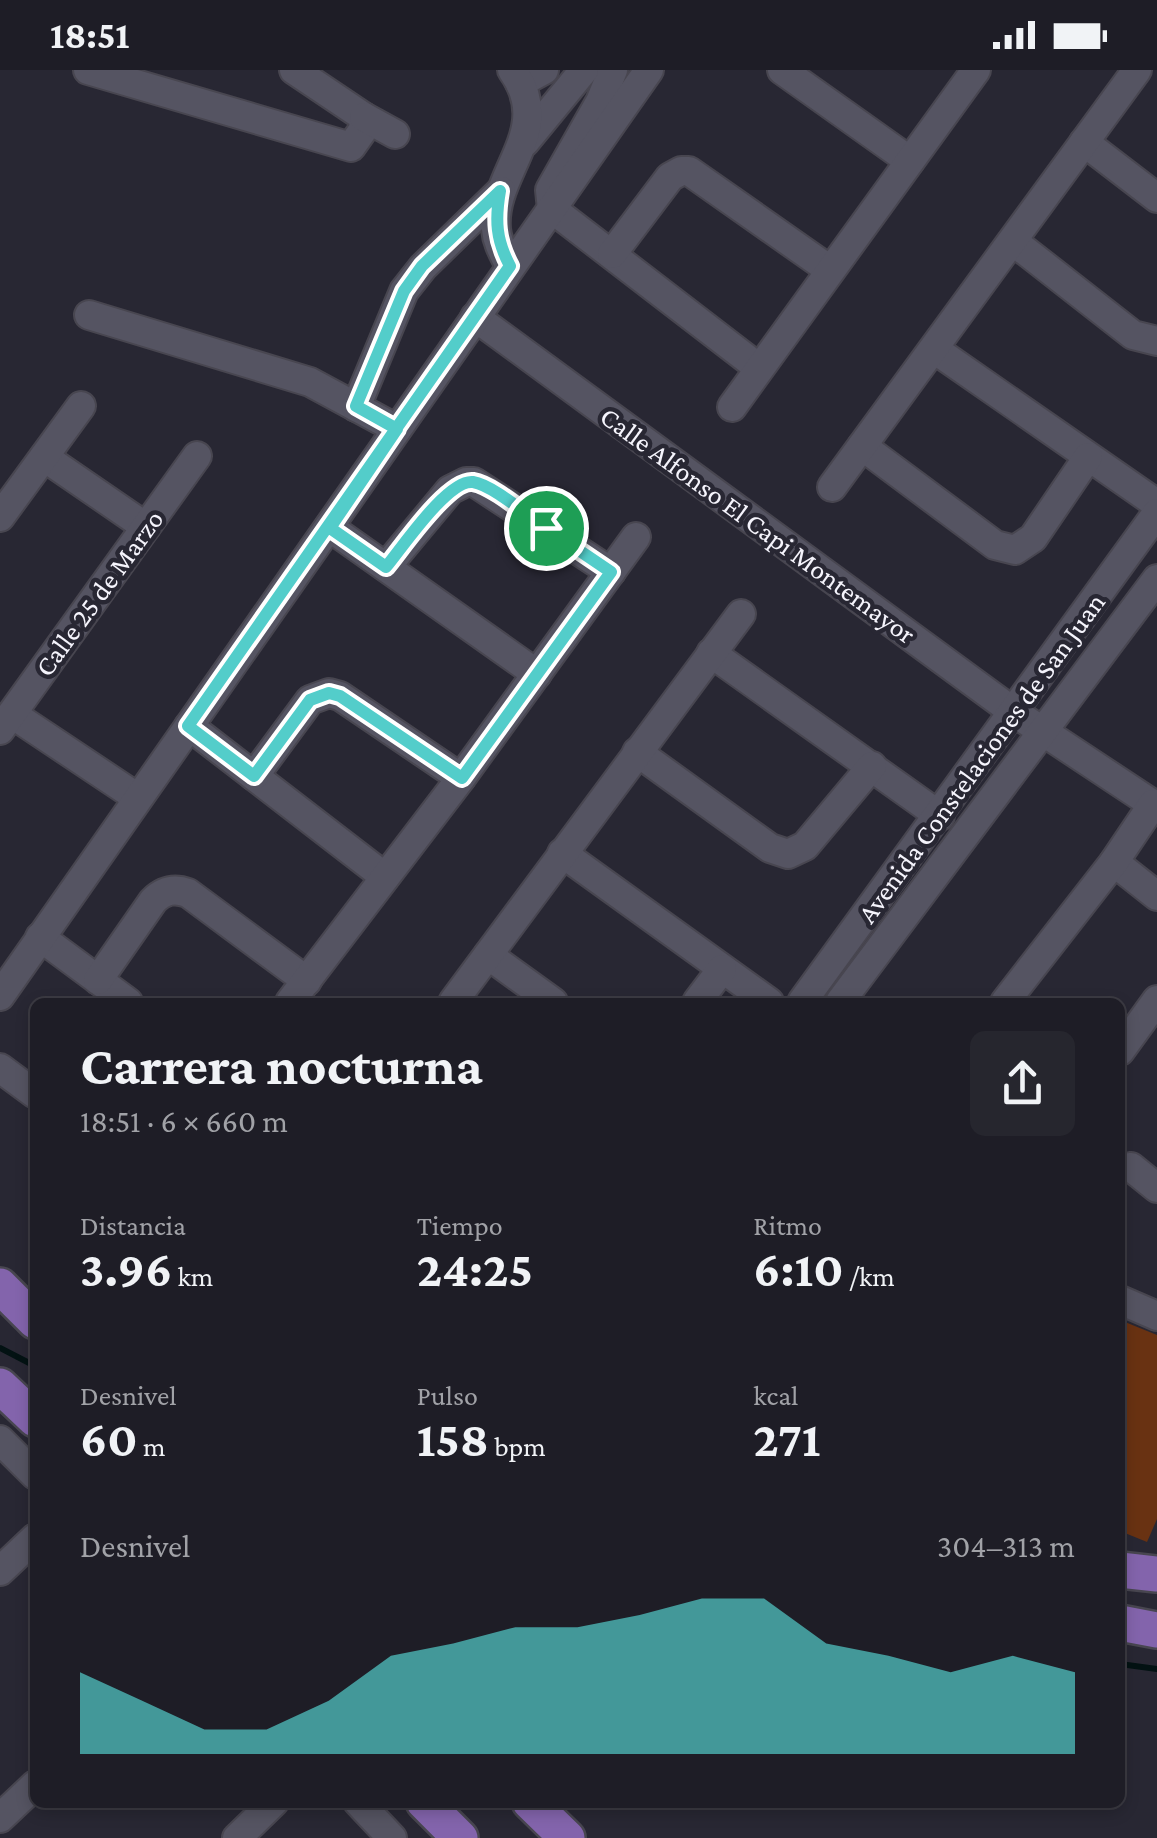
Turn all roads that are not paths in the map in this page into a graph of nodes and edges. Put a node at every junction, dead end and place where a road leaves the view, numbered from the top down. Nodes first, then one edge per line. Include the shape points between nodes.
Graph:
1 (88, 70) edge
2 (294, 70) edge
3 (584, 70) edge
4 (613, 70) edge
5 (649, 70) edge
6 (782, 70) edge
7 (976, 70) edge
8 (1138, 70) edge
9 (526, 74) edge
10 (364, 117) junction
11 (395, 134) dead end
12 (525, 142) junction
13 (1084, 142) junction
14 (910, 161) junction
15 (500, 191) junction
16 (1157, 198) edge
17 (552, 208) junction
18 (1014, 242) junction
19 (612, 254) junction
20 (510, 266) junction
21 (830, 270) junction
22 (89, 316) dead end
23 (475, 317) junction
24 (1157, 341) edge
25 (934, 350) junction
26 (758, 368) junction
27 (81, 406) dead end
28 (356, 406) junction
29 (732, 407) dead end
30 (397, 429) junction
31 (862, 446) junction
32 (197, 456) dead end
33 (44, 457) junction
34 (1088, 457) junction
35 (832, 486) dead end
36 (1157, 504) edge
37 (1157, 513) edge
38 (0, 517) edge
39 (146, 527) junction
40 (330, 528) junction
41 (636, 537) dead end
42 (386, 567) junction
43 (611, 572) junction
44 (1157, 578) edge
45 (741, 614) dead end
46 (711, 653) junction
47 (538, 674) junction
48 (1014, 713) junction
49 (6, 722) edge
50 (188, 726) junction
51 (1042, 732) junction
52 (637, 752) junction
53 (872, 766) junction
54 (254, 776) junction
55 (462, 778) junction
56 (138, 798) junction
57 (1155, 806) edge
58 (940, 816) junction
59 (562, 853) junction
60 (1114, 862) junction
61 (386, 877) junction
62 (1157, 896) edge
63 (40, 936) junction
64 (488, 955) junction
65 (722, 969) junction
66 (98, 980) junction
67 (298, 992) edge
68 (0, 994) edge
69 (123, 998) edge
70 (456, 998) edge
71 (547, 998) edge
72 (700, 998) edge
73 (763, 998) edge
74 (805, 998) edge
75 (843, 998) edge
76 (1009, 998) edge
77 (1157, 1000) edge
78 (1125, 1044) edge
79 (0, 1068) edge
80 (30, 1090) edge
81 (1131, 1167) dead end
82 (1157, 1188) edge
83 (1125, 1302) edge
84 (1157, 1316) edge
85 (0, 1386) edge
86 (30, 1414) edge
87 (0, 1440) edge
88 (30, 1470) edge
89 (30, 1543) edge
90 (0, 1571) edge
91 (1125, 1571) edge
92 (1157, 1574) edge
93 (1125, 1623) edge
94 (1157, 1630) edge
95 (30, 1790) edge
96 (268, 1808) edge
97 (364, 1808) edge
98 (430, 1808) edge
99 (536, 1808) edge
100 (0, 1818) edge
101 (237, 1838) edge
102 (392, 1838) edge
103 (460, 1838) edge
104 (567, 1838) edge

1 - 10 street via 347,159
2 - 10 street
3 - 12 street
4 - 17 street via 550,190
5 - 17 street
6 - 14 street
7 - 14 street
8 - 13 street
9 - 12 street
10 - 11 street
12 - 15 street
13 - 16 street
13 - 18 street
14 - 21 street
15 - 20 street via 496,228
15 - 28 street via 404,291
17 - 19 street
17 - 20 street
18 - 24 street via 1133,335
18 - 25 street
19 - 21 street via 670,177 689,171
19 - 26 street
20 - 23 street
21 - 26 street
22 - 28 street via 310,382
23 - 30 street
23 - 48 street, Calle Alfonso El Capi Montemayor
25 - 31 street
25 - 34 street
26 - 29 street
27 - 33 street
28 - 30 street
30 - 40 street
31 - 34 street via 996,544 1015,550 1033,538
31 - 35 street
32 - 39 street, Calle 25 de Marzo
33 - 38 street
33 - 39 street
34 - 36 street
37 - 48 street, Avenida Constelaciones de San Juan
39 - 49 street, Calle 25 de Marzo
40 - 42 street
40 - 50 street
41 - 43 street
42 - 43 street via 450,490 466,482 481,485
42 - 47 street
43 - 47 street
44 - 51 street, Avenida Constelaciones de San Juan
45 - 46 street
46 - 52 street
46 - 53 street
47 - 55 street
48 - 51 street, Calle Alfonso El Capi Montemayor
48 - 58 street, Avenida Constelaciones de San Juan
49 - 56 street
50 - 54 street
50 - 56 street
51 - 57 street, Calle Alfonso El Capi Montemayor
51 - 75 street, Avenida Constelaciones de San Juan
52 - 53 street via 770,848 788,854 805,846
52 - 59 street
53 - 58 street
54 - 55 street via 310,700 329,693
54 - 61 street
55 - 61 street
56 - 63 street
57 - 60 street
58 - 74 street, Avenida Constelaciones de San Juan
59 - 64 street
59 - 65 street
60 - 62 street
60 - 76 street
61 - 67 street
63 - 66 street
63 - 68 street
64 - 70 street
64 - 71 street
65 - 72 street
65 - 73 street
66 - 67 street via 160,894 179,890
66 - 69 street
77 - 78 street
79 - 80 street
81 - 82 street
83 - 84 street
85 - 86 main road
87 - 88 street
89 - 90 street
91 - 92 main road
93 - 94 main road
95 - 100 street
96 - 101 street
97 - 102 street
98 - 103 main road
99 - 104 main road

